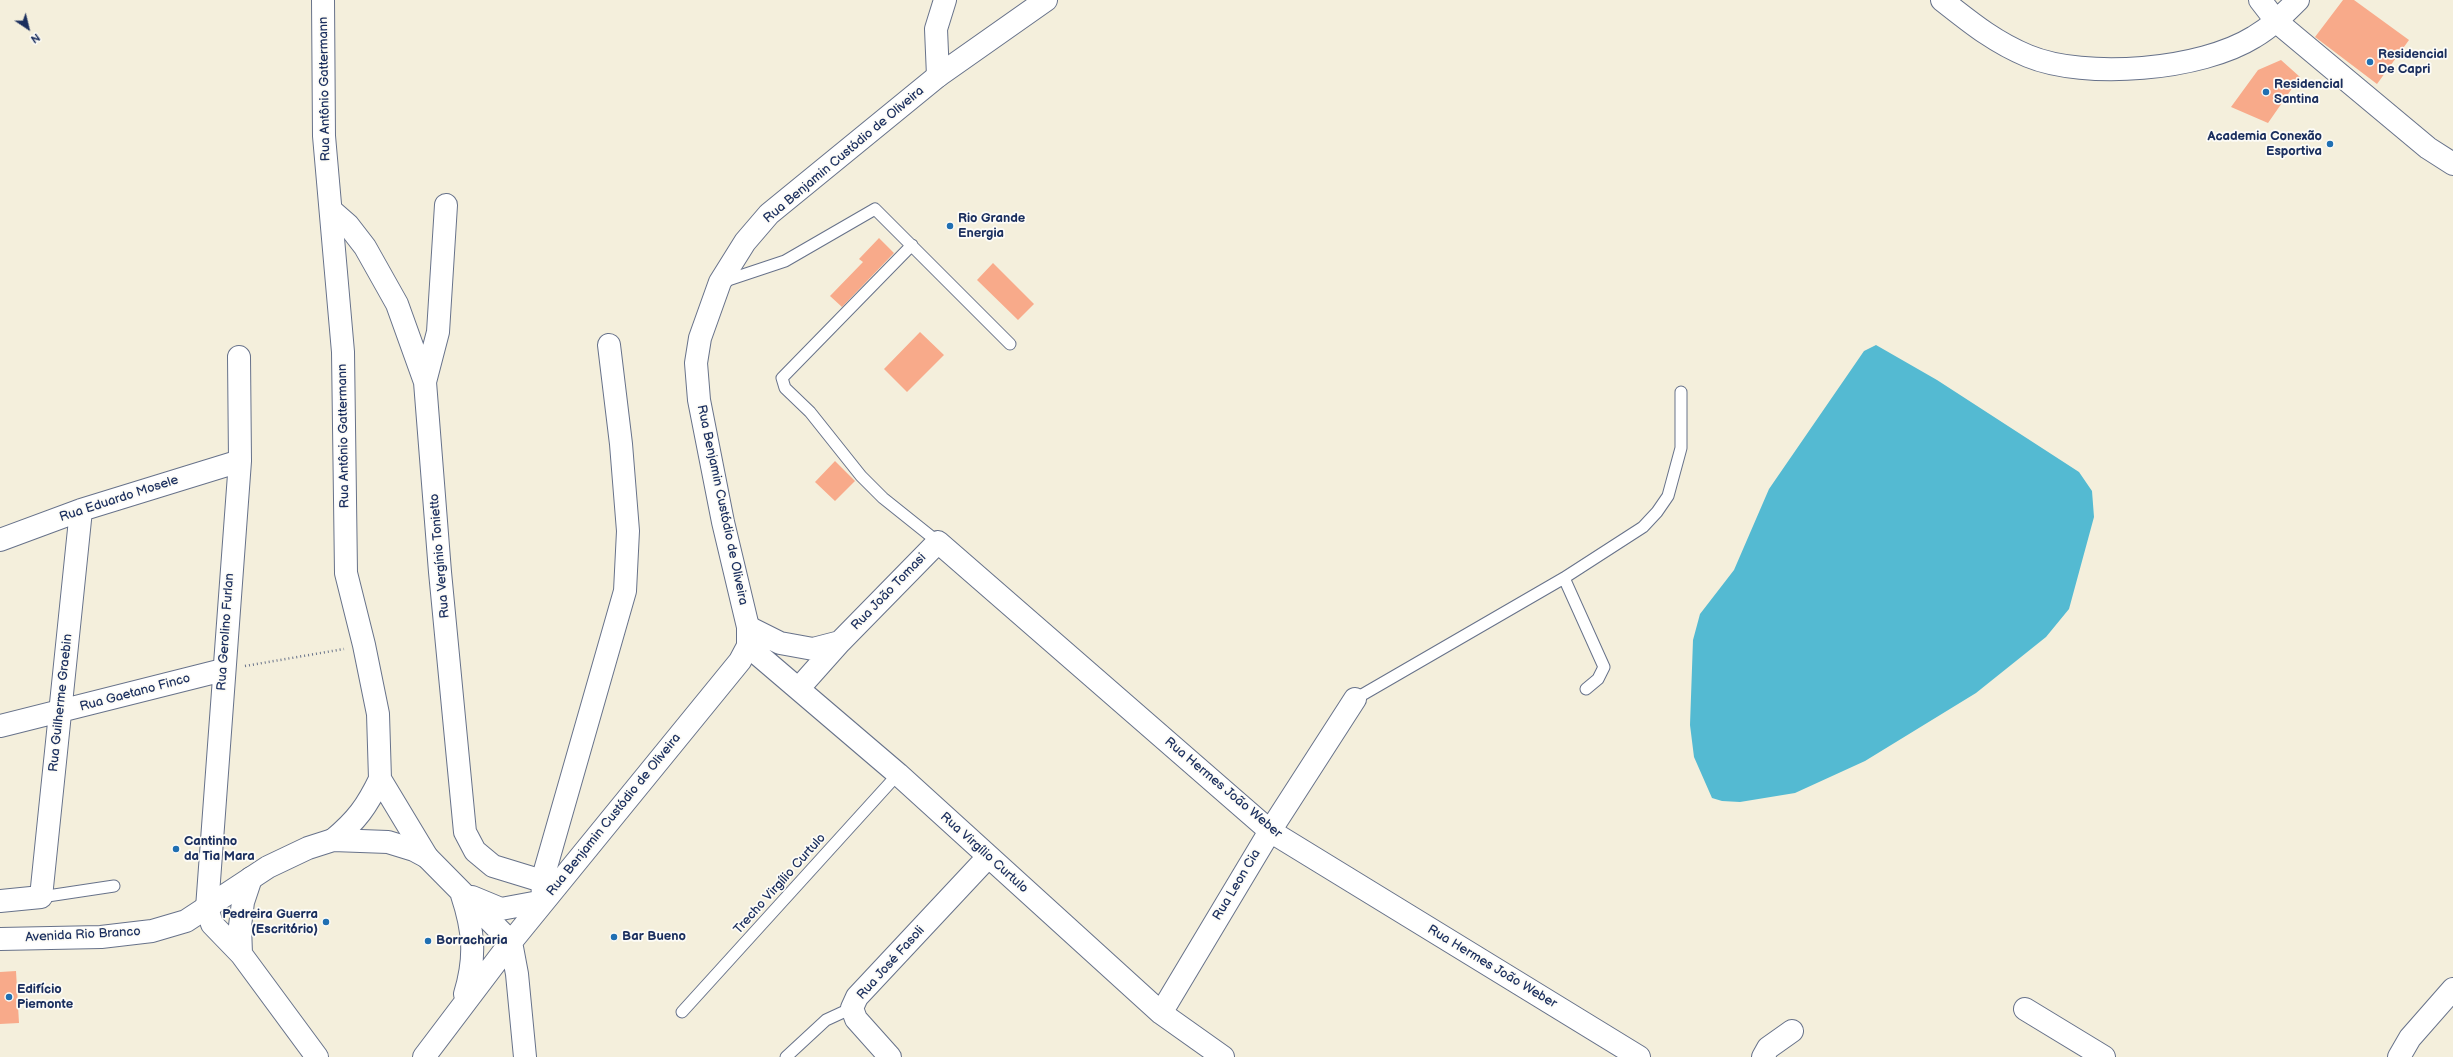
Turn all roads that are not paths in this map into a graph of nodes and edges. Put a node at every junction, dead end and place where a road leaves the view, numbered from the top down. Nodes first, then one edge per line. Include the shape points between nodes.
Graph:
1 (323, 0) edge
2 (945, 0) edge
3 (1046, 0) edge
4 (1942, 0) edge
5 (2260, 0) edge
6 (2298, 0) edge
7 (2277, 22) junction
8 (938, 76) junction
9 (2453, 164) edge
10 (446, 205) dead end
11 (332, 211) junction
12 (912, 245) junction
13 (720, 282) junction
14 (1010, 344) dead end
15 (609, 345) dead end
16 (239, 357) dead end
17 (426, 382) junction
18 (1682, 392) dead end
19 (240, 461) junction
20 (81, 510) junction
21 (0, 540) edge
22 (938, 542) junction
23 (1564, 578) junction
24 (748, 636) junction
25 (840, 642) junction
26 (223, 670) junction
27 (799, 688) junction
28 (1586, 689) dead end
29 (1355, 699) joint
30 (59, 712) junction
31 (0, 726) edge
32 (898, 774) junction
33 (380, 779) junction
34 (1270, 831) junction
35 (334, 840) junction
36 (427, 857) junction
37 (988, 857) junction
38 (251, 878) junction
39 (114, 886) dead end
40 (543, 891) junction
41 (461, 892) junction
42 (41, 897) junction
43 (0, 901) edge
44 (207, 908) junction
45 (0, 939) edge
46 (511, 942) junction
47 (241, 954) junction
48 (2453, 989) edge
49 (462, 1005) junction
50 (852, 1008) junction
51 (2025, 1009) dead end
52 (682, 1012) dead end
53 (1161, 1013) junction
54 (1792, 1031) dead end
55 (317, 1057) edge
56 (424, 1057) edge
57 (525, 1057) edge
58 (786, 1057) edge
59 (890, 1057) edge
60 (1222, 1057) edge
61 (1639, 1057) edge
62 (1763, 1057) edge
63 (2104, 1057) edge
64 (2399, 1057) edge

1 - 11 street, Rua Antônio Gattermann via 324,136
2 - 8 street via 936,29
3 - 8 street, Rua Benjamin Custódio de Oliveira
4 - 7 street via 1994,40 2022,53 2060,65 2090,68 2142,68 2192,61 2224,52 2253,38
5 - 7 street
6 - 7 street
7 - 9 street via 2428,148
8 - 13 street, Rua Benjamin Custódio de Oliveira via 770,214 745,242
10 - 17 street via 438,332
11 - 17 street, Rua Vergínio Tonietto via 348,225 366,247 394,298
11 - 33 street, Rua Antônio Gattermann via 343,352 346,573 378,714
12 - 13 lane via 875,209 784,261
12 - 14 lane
12 - 22 lane via 782,378 785,388 810,412 861,476 883,498
13 - 24 street, Rua Benjamin Custódio de Oliveira via 700,338 696,363 698,400
15 - 40 street via 628,531 625,591
16 - 19 street, Rua Gerolino Furlan
17 - 40 street, Rua Vergínio Tonietto via 440,572 465,832 475,852 493,866
18 - 23 lane via 1681,448 1668,496 1643,527
19 - 20 street, Rua Eduardo Mosele
19 - 26 street, Rua Gerolino Furlan
20 - 21 street, Rua Eduardo Mosele
20 - 30 street, Rua Guilherme Graebin
22 - 25 street, Rua João Tomasi
22 - 34 street, Rua Hermes João Weber
23 - 28 lane via 1604,667 1598,679
23 - 29 lane
24 - 25 street via 813,649
24 - 27 street, Rua Virgílio Curtulo
24 - 40 street, Rua Benjamin Custódio de Oliveira via 740,662
25 - 27 street, Rua João Tomasi
26 - 30 street, Rua Gaetano Finco
26 - 44 street, Rua Gerolino Furlan
27 - 32 street, Rua Virgílio Curtulo
29 - 34 street, Rua Leon Cia
30 - 31 street, Rua Gaetano Finco
30 - 42 street, Rua Guilherme Graebin
32 - 37 street, Rua Virgílio Curtulo
32 - 52 lane, Trecho Virgílio Curtulo
33 - 35 street via 368,804 353,824
33 - 36 street, Rua Antônio Gattermann
34 - 53 street, Rua Leon Cia
34 - 61 street, Rua Hermes João Weber
35 - 36 street, Avenida Rio Branco via 388,842
35 - 38 street, Avenida Rio Branco via 308,848
36 - 41 street, Avenida Rio Branco
37 - 50 street, Rua José Fasoli via 858,997
37 - 53 street, Rua Virgílio Curtulo
38 - 44 street, Avenida Rio Branco
38 - 47 street via 243,902 240,926
39 - 42 lane
40 - 41 street via 501,909 484,904
40 - 46 street, Rua Benjamin Custódio de Oliveira
41 - 46 street, Avenida Rio Branco
41 - 49 street via 472,924 473,945 472,972
42 - 43 street
44 - 45 street, Avenida Rio Branco via 186,921 152,931 101,937
44 - 47 street via 212,924
46 - 49 street, Rua Benjamin Custódio de Oliveira
46 - 57 street via 517,974
47 - 55 street
48 - 64 street via 2410,1038
49 - 56 street, Rua Benjamin Custódio de Oliveira
50 - 58 lane, Rua José Fasoli via 826,1020
50 - 59 street via 856,1019
51 - 63 street
53 - 60 street, Rua Virgílio Curtulo
54 - 62 street via 1768,1048

